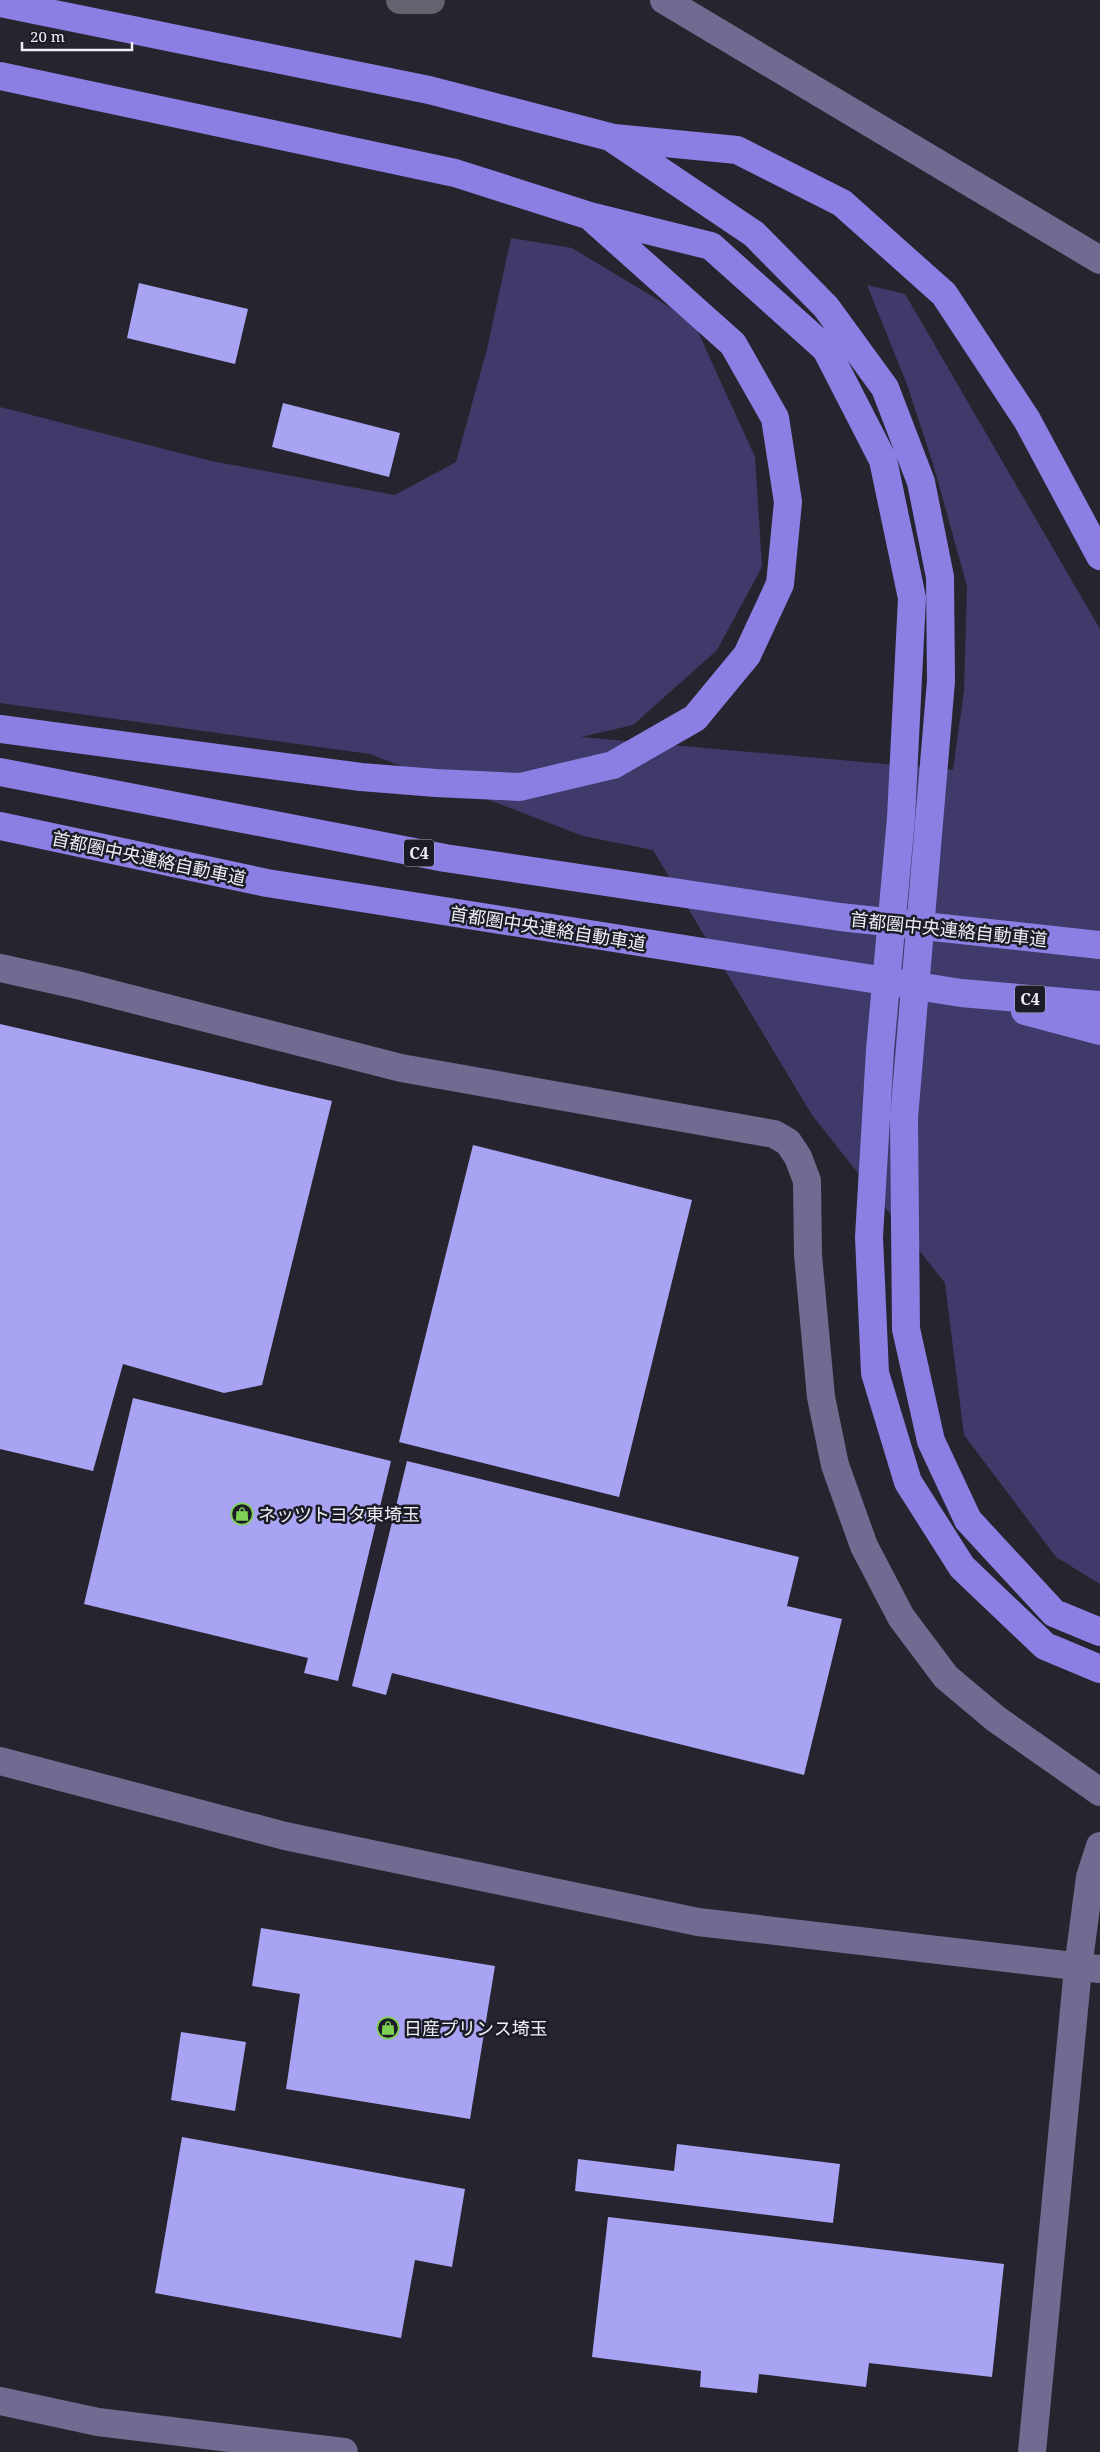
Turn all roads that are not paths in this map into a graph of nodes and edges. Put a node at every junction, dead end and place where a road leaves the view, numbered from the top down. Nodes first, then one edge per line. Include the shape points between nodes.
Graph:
1 (400, 0) edge
2 (431, 0) edge
3 (664, 0) edge
4 (0, 2) edge
5 (0, 76) edge
6 (610, 137) junction
7 (590, 216) junction
8 (1100, 260) edge
9 (1100, 556) edge
10 (0, 729) edge
11 (0, 772) edge
12 (0, 826) edge
13 (1100, 945) edge
14 (0, 968) edge
15 (961, 993) junction
16 (1100, 1005) edge
17 (1100, 1032) edge
18 (1100, 1632) edge
19 (1100, 1669) edge
20 (0, 1761) edge
21 (1100, 1792) edge
22 (1100, 1846) edge
23 (1089, 1969) edge
24 (0, 2401) edge
25 (344, 2452) edge
26 (1032, 2452) edge

1 - 2 street
3 - 8 street
4 - 6 highway via 429,90
5 - 7 highway via 455,173
6 - 9 highway via 737,150 842,203 944,294 1027,420
6 - 18 highway via 754,234 826,307 885,388 921,482 940,578 942,681 904,1118 906,1329 931,1441 968,1520 1054,1613
7 - 10 highway via 733,344 775,418 788,502 780,584 747,655 695,718 613,765 520,787 361,777
7 - 19 highway via 711,246 826,349 883,460 912,598 901,818 880,1050 869,1237 875,1373 908,1482 962,1566 1045,1646
11 - 13 highway, 首都圏中央連絡自動車道 / C4 via 445,858 840,917
12 - 15 highway, 首都圏中央連絡自動車道 / C4 via 267,883
14 - 21 street via 401,1068 774,1134 788,1142 807,1181 808,1255 821,1397 834,1465 864,1546 901,1617 946,1677 996,1719
15 - 16 highway, 首都圏中央連絡自動車道 / C4
15 - 17 highway
20 - 23 street via 285,1836 698,1922
22 - 23 street via 1090,1877
23 - 26 street
24 - 25 street via 98,2422

